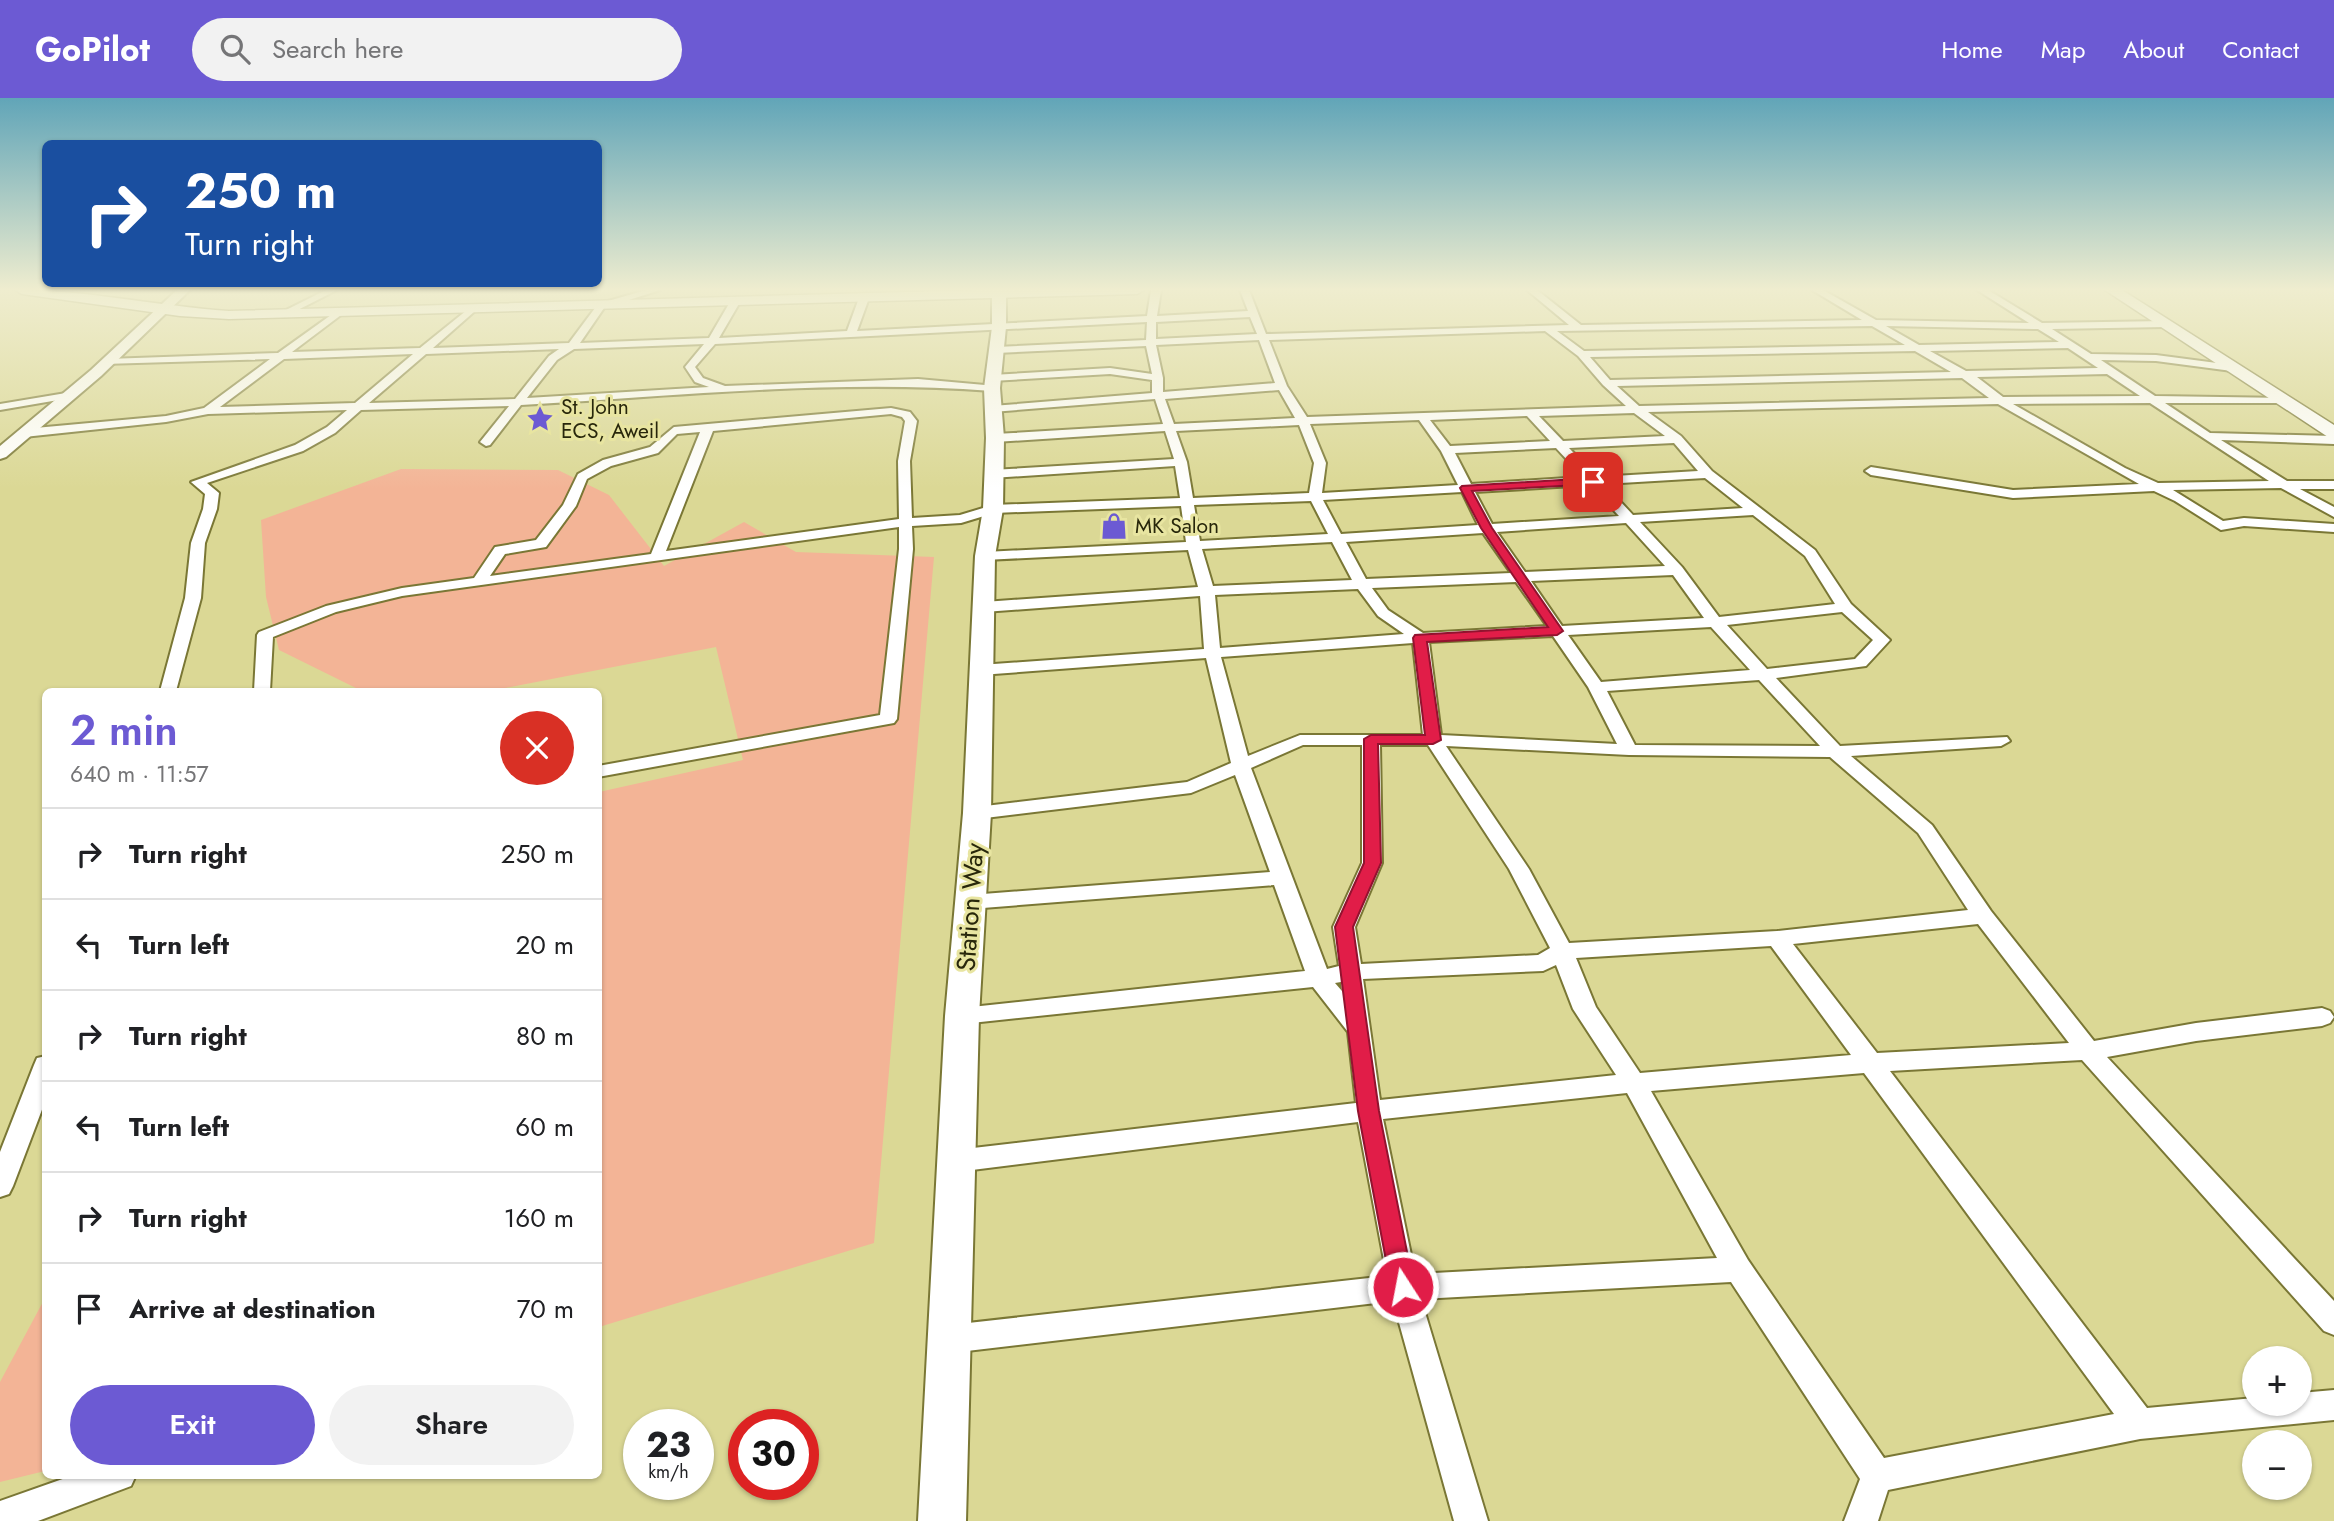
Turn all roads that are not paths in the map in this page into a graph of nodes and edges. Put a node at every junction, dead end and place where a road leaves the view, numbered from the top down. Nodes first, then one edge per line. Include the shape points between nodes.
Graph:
1 (113, 356) edge
2 (268, 356) edge
3 (280, 356) edge
4 (414, 356) edge
5 (555, 356) edge
6 (699, 356) edge
7 (918, 356) edge
8 (995, 356) edge
9 (1058, 356) edge
10 (1097, 356) edge
11 (1154, 356) edge
12 (1272, 356) edge
13 (1585, 356) edge
14 (1932, 356) edge
15 (2214, 356) edge
16 (2089, 357) joint
17 (107, 362) junction
18 (2232, 368) junction
19 (2108, 371) junction
20 (1959, 374) junction
21 (1158, 377) junction
22 (994, 382) junction
23 (1607, 383) junction
24 (1282, 386) junction
25 (725, 390) junction
26 (1158, 396) junction
27 (66, 397) junction
28 (2148, 399) junction
29 (2000, 401) junction
30 (2284, 401) junction
31 (520, 402) junction
32 (0, 407) edge
33 (360, 407) junction
34 (1637, 410) junction
35 (208, 411) junction
36 (1531, 414) junction
37 (1423, 418) junction
38 (1303, 421) junction
39 (708, 428) junction
40 (1171, 429) junction
41 (24, 433) junction
42 (2334, 433) edge
43 (2205, 436) junction
44 (1677, 439) junction
45 (2334, 440) edge
46 (486, 442) dead end
47 (1560, 445) junction
48 (1447, 450) junction
49 (0, 454) edge
50 (1181, 462) junction
51 (1871, 471) dead end
52 (992, 474) junction
53 (1708, 474) junction
54 (1593, 482) junction
55 (2279, 484) junction
56 (2334, 485) edge
57 (1465, 488) junction
58 (2161, 488) junction
59 (1315, 497) junction
60 (1186, 501) junction
61 (993, 509) junction
62 (1753, 511) junction
63 (2334, 513) edge
64 (1629, 520) junction
65 (905, 522) junction
66 (1487, 528) junction
67 (2334, 528) edge
68 (1338, 538) junction
69 (1192, 544) junction
70 (985, 556) junction
71 (656, 558) junction
72 (1676, 570) junction
73 (1519, 575) junction
74 (479, 582) junction
75 (1361, 583) junction
76 (1207, 591) junction
77 (984, 607) junction
78 (1845, 607) junction
79 (1715, 622) junction
80 (1557, 631) junction
81 (1420, 638) junction
82 (1212, 652) junction
83 (979, 670) junction
84 (1766, 674) junction
85 (1596, 687) junction
86 (169, 688) edge
87 (262, 688) edge
88 (1371, 739) junction
89 (1433, 740) junction
90 (2001, 741) dead end
91 (1629, 750) junction
92 (1835, 752) junction
93 (1241, 766) junction
94 (602, 771) edge
95 (977, 813) junction
96 (1280, 878) junction
97 (970, 902) junction
98 (1983, 916) junction
99 (1776, 938) junction
100 (1562, 951) junction
101 (1350, 972) junction
102 (1319, 978) junction
103 (962, 1016) junction
104 (2322, 1017) dead end
105 (1360, 1030) junction
106 (2088, 1051) junction
107 (1870, 1063) junction
108 (42, 1076) edge
109 (1634, 1083) junction
110 (1369, 1111) junction
111 (956, 1161) junction
112 (0, 1186) edge
113 (1738, 1269) junction
114 (1403, 1287) junction
115 (2334, 1322) edge
116 (950, 1339) junction
117 (2334, 1405) edge
118 (2140, 1424) junction
119 (1877, 1476) junction
120 (109, 1479) edge
121 (0, 1518) edge
122 (942, 1521) edge
123 (1471, 1521) edge
124 (1861, 1521) edge

1 - 17 street
2 - 17 street
3 - 35 street
4 - 33 street
5 - 31 street
6 - 25 street via 690,367 699,380
7 - 22 street
8 - 22 main road, Station Way
9 - 22 street
10 - 22 street
11 - 21 street
12 - 24 street
13 - 23 street
14 - 20 street
15 - 18 main road
16 - 18 street via 2156,358
16 - 19 street
17 - 27 street
18 - 30 main road
19 - 20 street
19 - 28 street
20 - 23 street
20 - 29 street
21 - 22 street via 1110,371
21 - 26 street
22 - 25 street
22 - 26 street
22 - 40 street
22 - 52 main road, Station Way
23 - 34 street
24 - 26 street
24 - 38 street
25 - 31 street
26 - 40 street
27 - 32 street
27 - 41 street
28 - 29 street
28 - 30 street
28 - 43 street
29 - 34 street
29 - 58 street via 2121,471
30 - 42 main road
31 - 33 street
31 - 46 street
33 - 35 street
33 - 86 street via 299,448 197,482 212,493 210,509 198,542 193,598
34 - 36 street
34 - 44 street
35 - 41 street
36 - 37 street
36 - 47 street
37 - 38 street
37 - 48 street
38 - 40 street
38 - 59 street via 1320,463
39 - 65 street via 891,411 906,414 911,421 904,461
39 - 71 street
39 - 74 street via 674,432 654,450 607,463 582,477 569,506 541,544 500,550
40 - 50 street
41 - 49 street
43 - 45 street
43 - 55 street
44 - 47 street
44 - 53 street
47 - 48 street
47 - 54 street
48 - 57 street
50 - 52 street
50 - 60 street
51 - 58 street via 2013,494
52 - 61 main road, Station Way
53 - 54 street
53 - 62 street
54 - 57 street
54 - 64 street
55 - 56 street
55 - 58 street
55 - 63 street
57 - 59 street
57 - 66 street
58 - 67 street via 2221,527 2244,522
59 - 60 street
59 - 68 street
60 - 61 street
60 - 69 street
61 - 65 street via 961,519
61 - 70 main road, Station Way
62 - 64 street
62 - 78 street via 1810,553
64 - 66 street
64 - 72 street
65 - 71 street
65 - 94 street via 888,719
66 - 68 street
66 - 73 street
68 - 69 street
68 - 75 street
69 - 70 street
69 - 76 street
70 - 77 main road, Station Way
71 - 74 street
72 - 73 street
72 - 79 street
73 - 75 street
73 - 80 street
74 - 87 street via 402,592 343,606 265,635
75 - 76 street
75 - 81 street via 1383,614
76 - 77 street
76 - 82 street
77 - 83 main road, Station Way
78 - 79 street
78 - 84 street via 1882,640 1860,663
79 - 80 street
79 - 84 street
80 - 81 street
80 - 85 street
81 - 82 street
81 - 89 street
82 - 83 street
82 - 93 street
83 - 95 main road, Station Way
84 - 85 street
84 - 92 street
85 - 91 street
88 - 89 street
88 - 93 street via 1300,740
88 - 101 street via 1372,863 1344,927
89 - 91 street
89 - 100 street via 1519,869
90 - 92 street
91 - 92 street
92 - 98 street via 1926,830
93 - 95 street via 1191,787
93 - 96 street
95 - 97 main road, Station Way
96 - 97 street
96 - 102 street
97 - 103 main road, Station Way
98 - 99 street
98 - 106 street
99 - 100 street
99 - 107 street
100 - 101 street via 1543,963
100 - 109 street via 1585,1009
101 - 102 street
101 - 105 street
102 - 103 street
102 - 105 street
103 - 111 main road, Station Way
104 - 106 street
105 - 110 street
106 - 107 street
106 - 115 street
107 - 109 street
107 - 118 street
108 - 112 street
109 - 110 street
109 - 113 street
110 - 111 street
110 - 114 street
111 - 116 main road, Station Way
113 - 114 street
113 - 119 street
114 - 116 street
114 - 123 street
116 - 122 main road, Station Way
117 - 118 street
118 - 119 street
119 - 124 street
120 - 121 street

